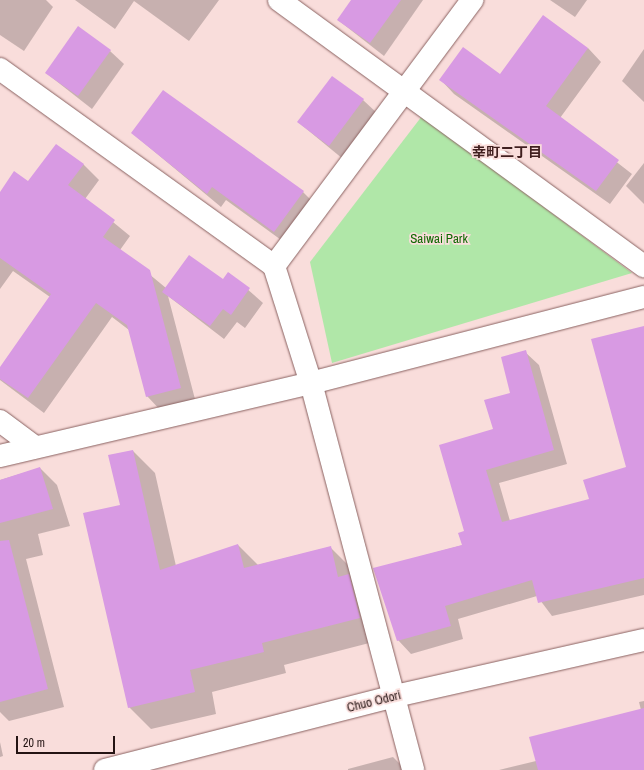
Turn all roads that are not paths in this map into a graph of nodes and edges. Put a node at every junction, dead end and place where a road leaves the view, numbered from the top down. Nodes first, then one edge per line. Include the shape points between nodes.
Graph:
1 (279, 0) edge
2 (472, 0) edge
3 (0, 69) edge
4 (407, 91) junction
5 (274, 266) junction
6 (644, 266) edge
7 (644, 297) edge
8 (311, 383) junction
9 (0, 421) edge
10 (35, 447) junction
11 (0, 456) edge
12 (644, 640) edge
13 (395, 696) junction
14 (105, 770) edge
15 (413, 770) edge

1 - 4 street
2 - 4 street
3 - 5 street
4 - 5 street
4 - 6 street
5 - 8 street
7 - 8 street
8 - 10 street
8 - 13 street
9 - 10 street
10 - 11 street
12 - 13 street, Chuo Odori
13 - 14 street, Chuo Odori
13 - 15 street

